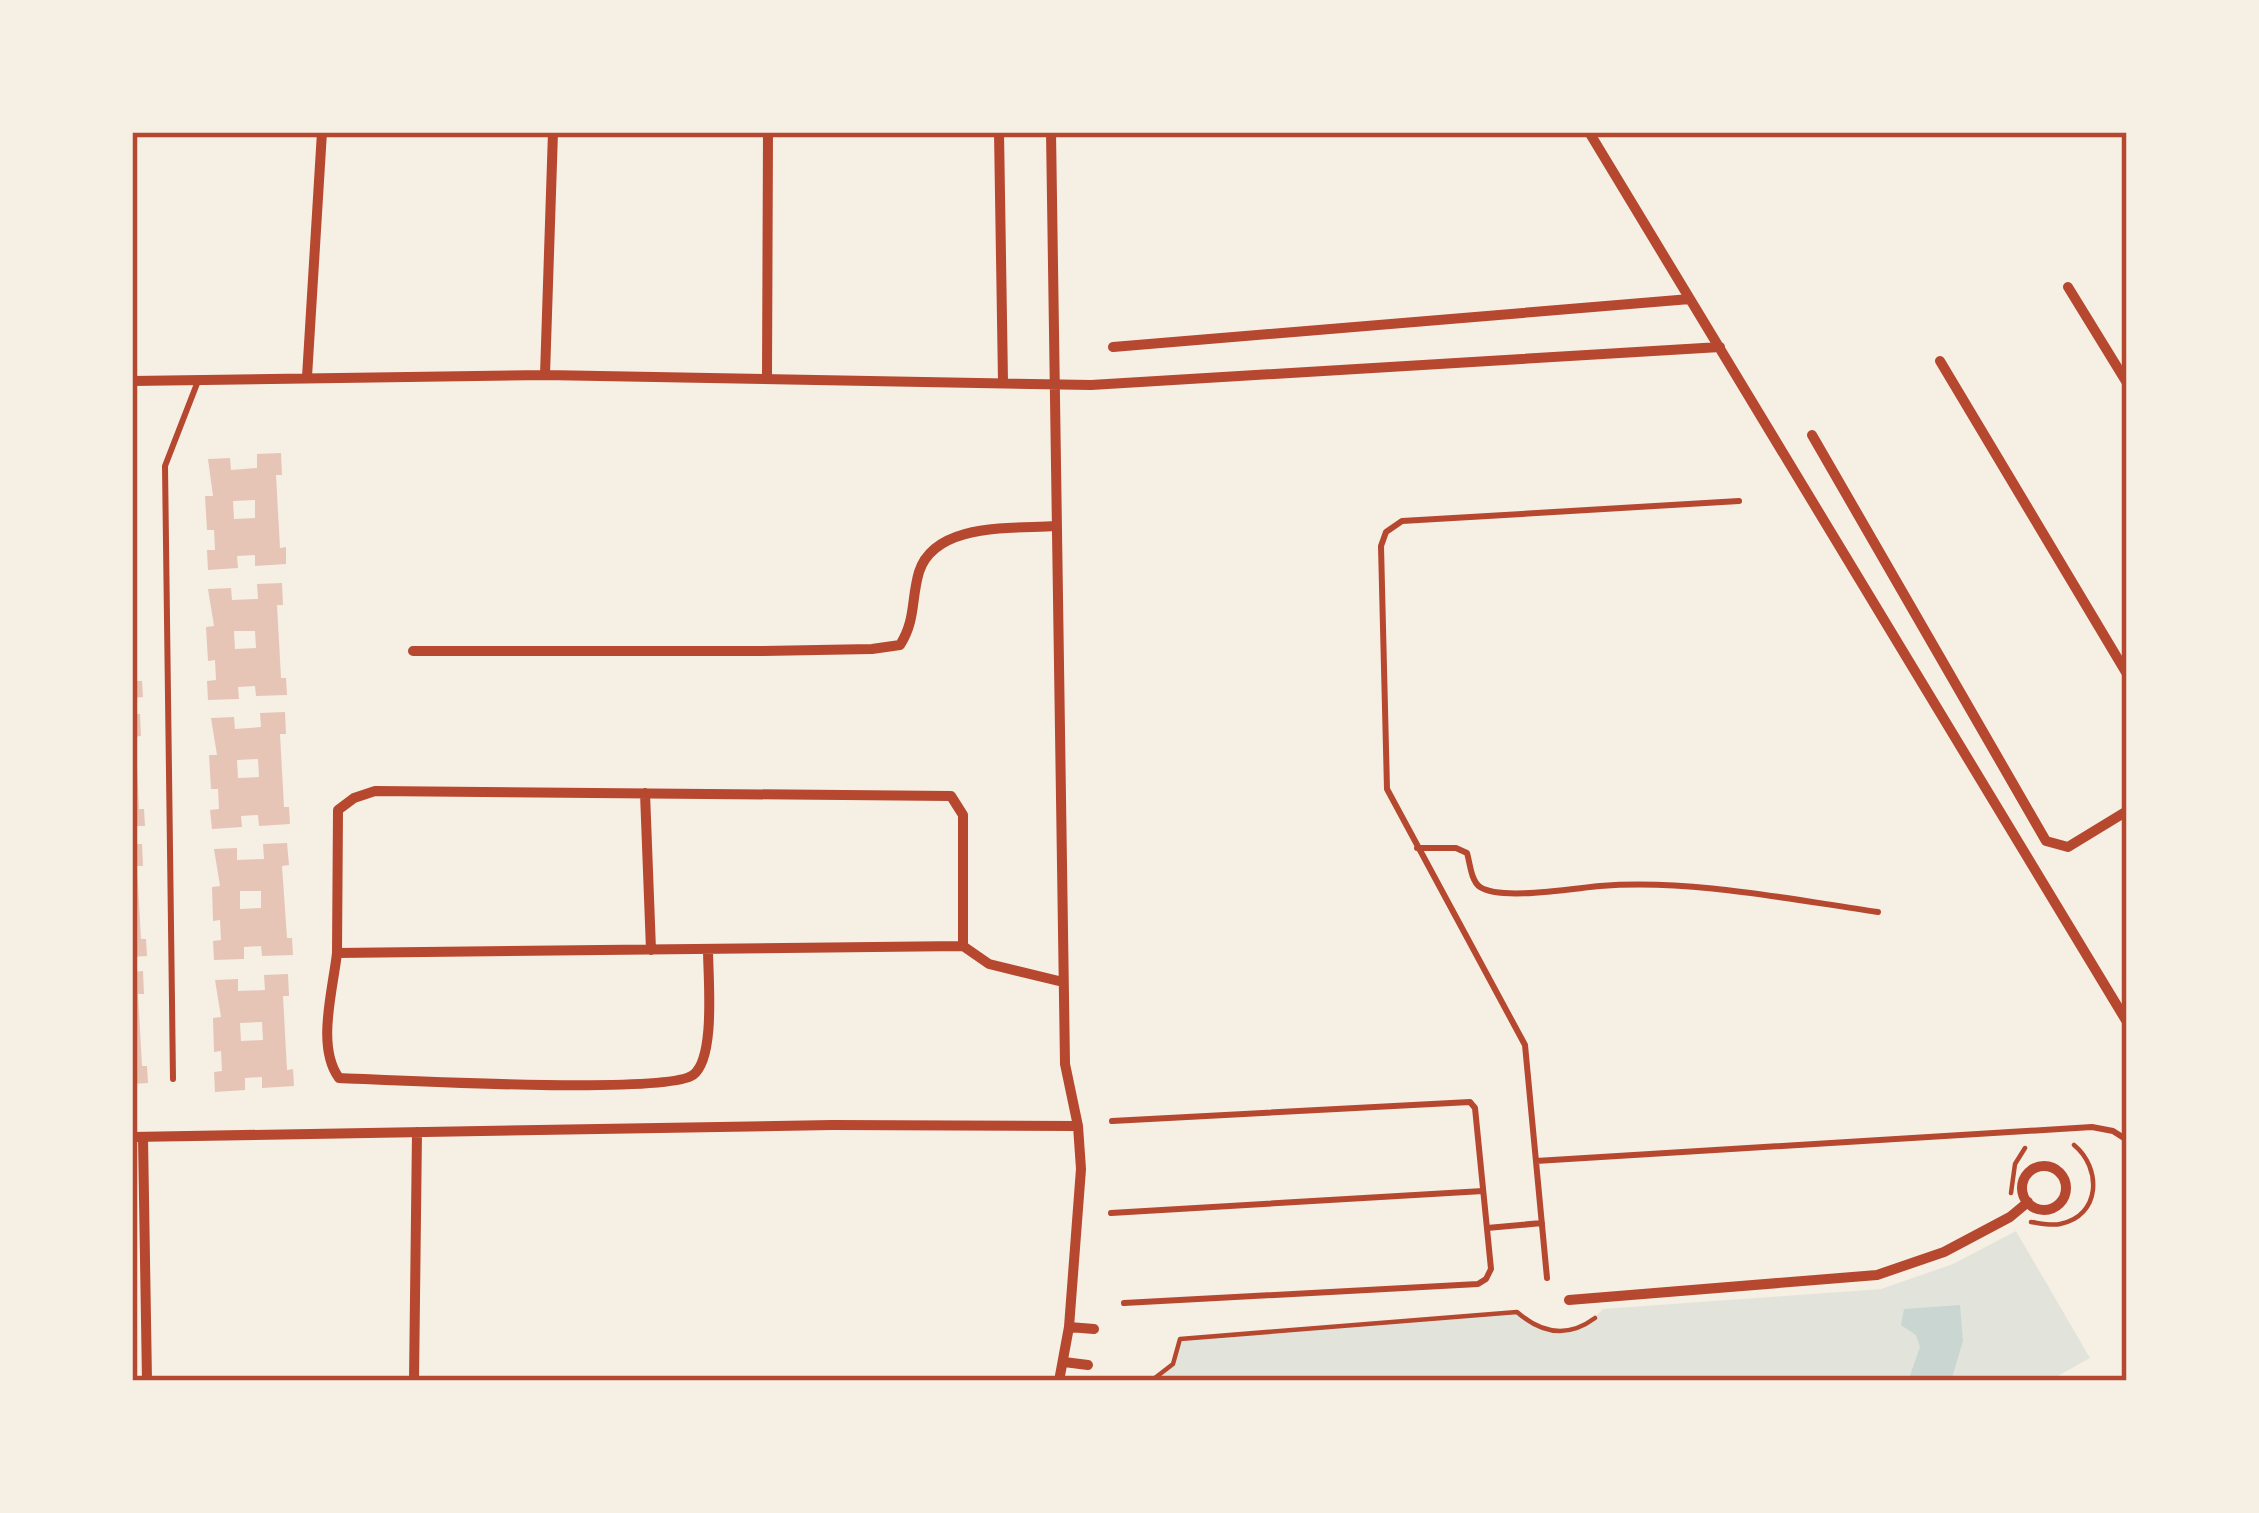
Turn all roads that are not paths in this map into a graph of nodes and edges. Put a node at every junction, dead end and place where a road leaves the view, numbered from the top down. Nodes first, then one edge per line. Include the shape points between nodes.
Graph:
1 (322, 132) edge
2 (553, 132) edge
3 (768, 132) edge
4 (999, 132) edge
5 (1051, 132) edge
6 (1589, 132) edge
7 (2068, 287) dead end
8 (1690, 299) junction
9 (1113, 347) dead end
10 (1720, 347) junction
11 (1940, 362) dead end
12 (545, 375) junction
13 (307, 377) junction
14 (767, 377) junction
15 (200, 378) junction
16 (132, 381) edge
17 (1003, 382) junction
18 (1052, 383) junction
19 (2127, 383) edge
20 (1812, 434) dead end
21 (1739, 501) dead end
22 (1055, 526) junction
23 (413, 651) dead end
24 (2127, 674) edge
25 (645, 793) junction
26 (2127, 811) edge
27 (1417, 848) junction
28 (1878, 913) dead end
29 (963, 946) junction
30 (708, 949) junction
31 (651, 950) junction
32 (337, 953) junction
33 (1063, 982) junction
34 (2127, 1022) edge
35 (173, 1079) dead end
36 (1112, 1121) dead end
37 (1078, 1126) junction
38 (417, 1132) junction
39 (137, 1137) edge
40 (2127, 1140) edge
41 (1536, 1161) junction
42 (1484, 1191) junction
43 (2028, 1202) junction
44 (1111, 1213) dead end
45 (1542, 1223) junction
46 (1487, 1228) junction
47 (1547, 1278) dead end
48 (1568, 1300) dead end
49 (1124, 1303) dead end
50 (1069, 1327) junction
51 (1094, 1329) dead end
52 (1064, 1362) junction
53 (1088, 1365) dead end
54 (147, 1381) edge
55 (415, 1381) edge
56 (1059, 1381) edge

1 - 13 street
2 - 12 street
3 - 14 street
4 - 17 street
5 - 18 street
6 - 8 street
7 - 19 street
8 - 9 street
8 - 10 street
10 - 18 street via 1202,381
10 - 34 street
11 - 24 street
12 - 13 street
12 - 14 street
13 - 15 street
14 - 17 street
15 - 16 street
15 - 35 lane via 165,466
17 - 18 street
18 - 22 street
20 - 26 street via 2046,841 2068,847
21 - 27 lane via 1402,520 1386,532 1380,584 1387,789
22 - 23 street via 972,533 935,547 920,570 912,626 900,645
22 - 33 street
25 - 29 street via 951,796 963,815
25 - 31 street
25 - 32 street via 375,791 354,798 338,810
27 - 28 lane via 1467,853 1482,889 1630,884
27 - 41 lane via 1525,1045
29 - 30 street
29 - 33 street via 989,964
30 - 31 street
30 - 32 street via 707,1056 693,1075 601,1084 339,1078 328,1041
31 - 32 street
33 - 37 street via 1065,1064
36 - 42 lane via 1470,1102
37 - 38 street
37 - 50 street
38 - 39 street
38 - 55 street
39 - 54 street
40 - 41 lane via 2092,1127
41 - 45 lane
42 - 44 lane
42 - 46 lane
43 - 43 street via 2043,1210 2060,1204 2060,1173 2045,1166 2029,1172
43 - 48 street via 1944,1252 1877,1275
45 - 46 lane
45 - 47 lane
46 - 49 lane via 1491,1269 1478,1283
50 - 51 street
50 - 52 street
52 - 53 street
52 - 56 street

